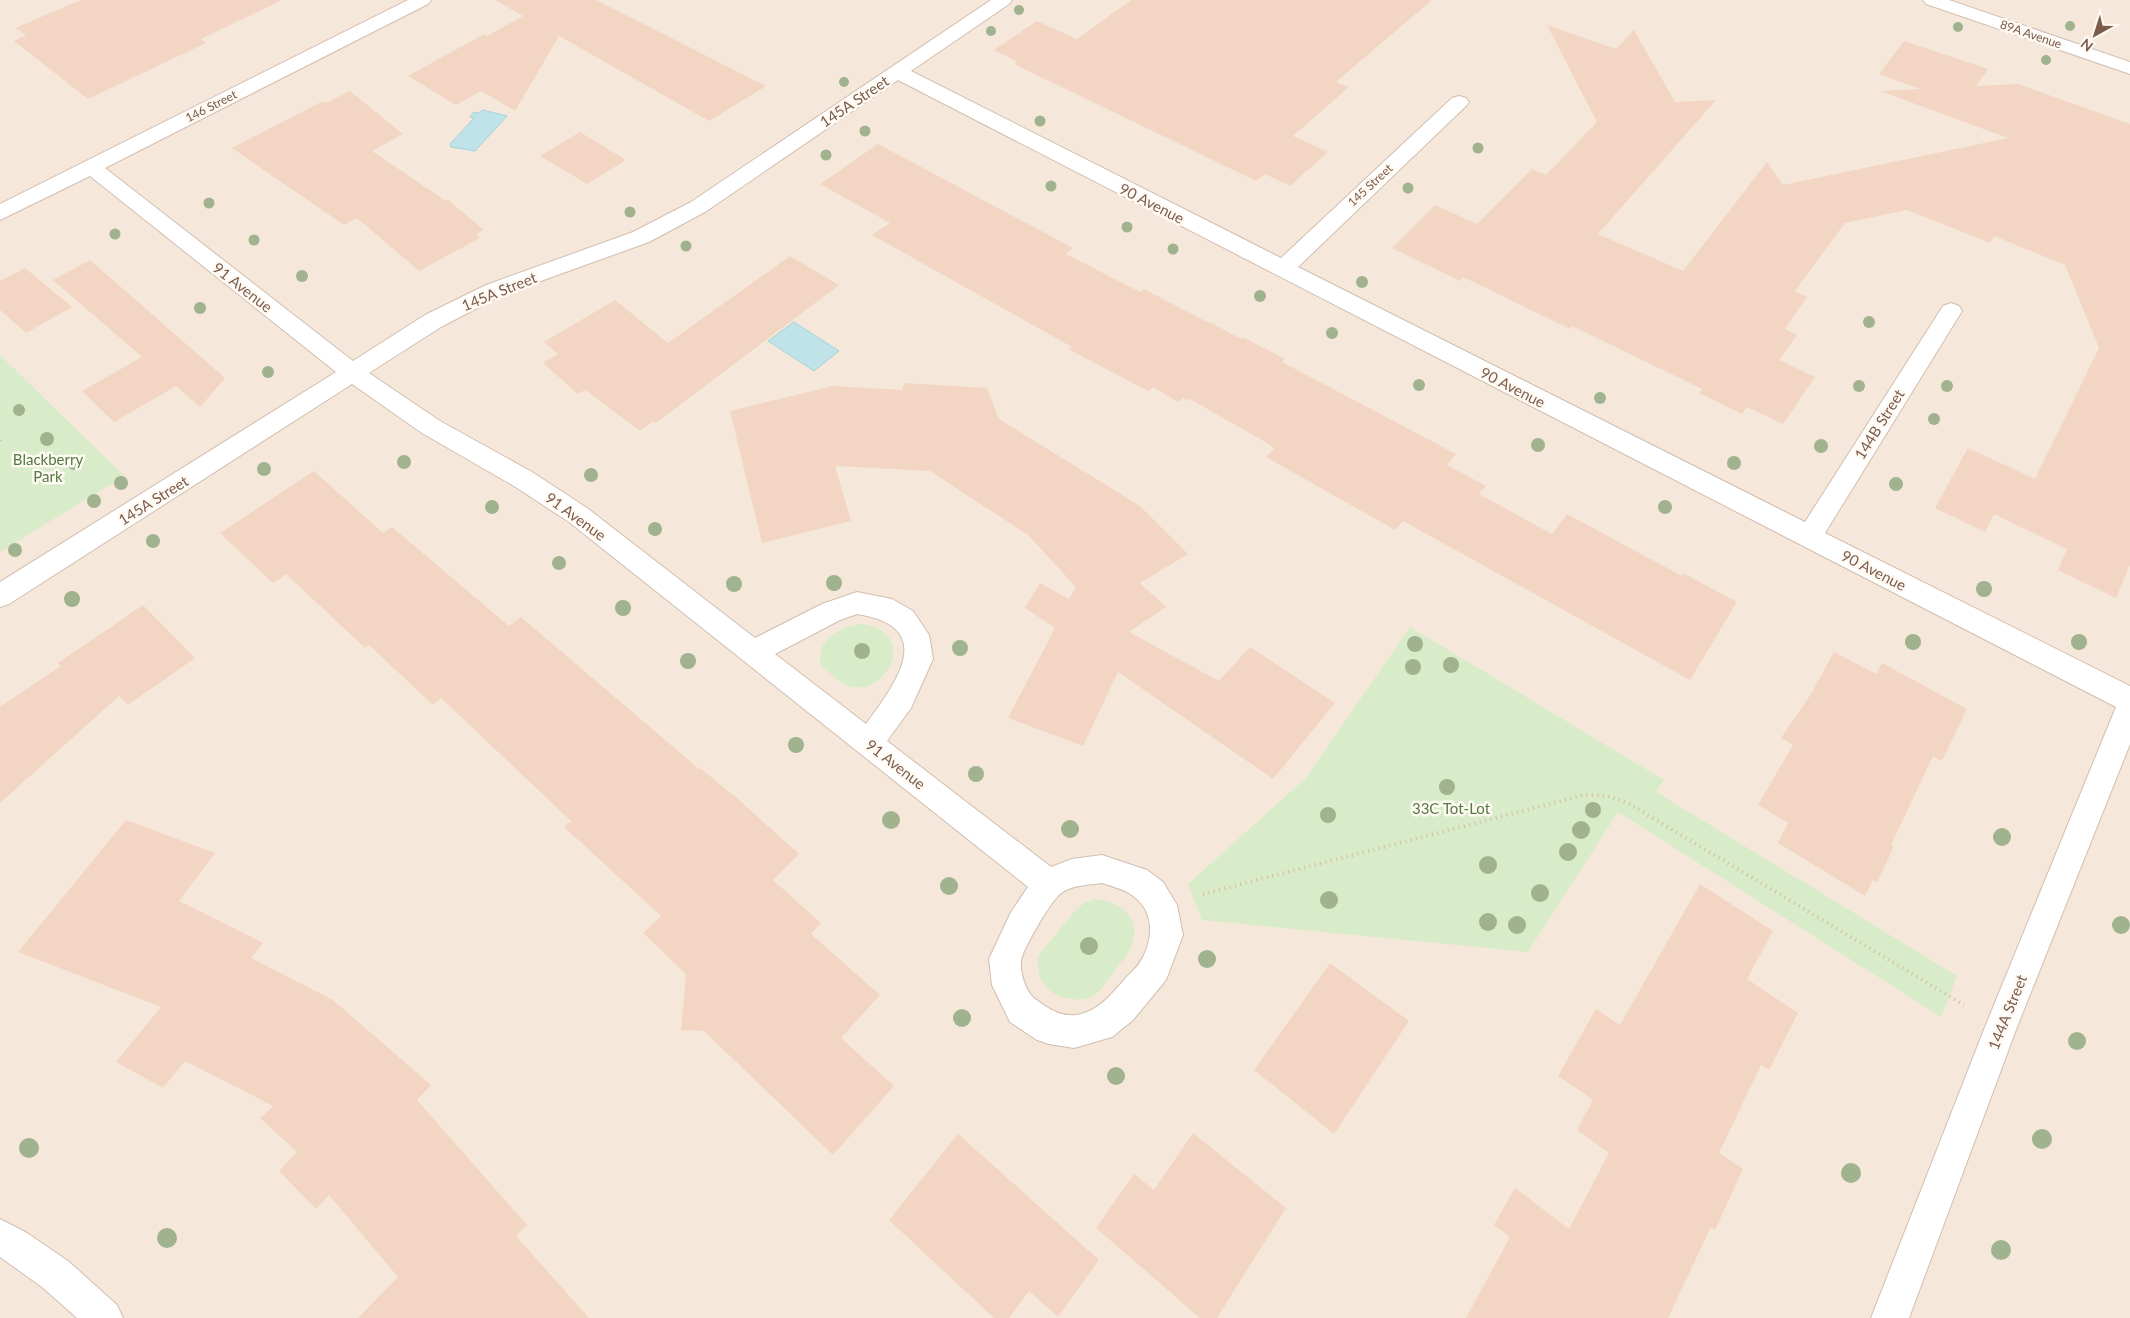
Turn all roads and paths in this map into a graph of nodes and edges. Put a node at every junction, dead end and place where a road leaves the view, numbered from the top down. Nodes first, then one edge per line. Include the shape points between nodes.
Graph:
1 (422, 0) edge
2 (1003, 0) edge
3 (1932, 0) edge
4 (2130, 68) edge
5 (897, 72) junction
6 (1459, 102) dead end
7 (91, 167) junction
8 (0, 212) edge
9 (1282, 269) junction
10 (1951, 311) dead end
11 (353, 373) junction
12 (1809, 537) junction
13 (0, 596) edge
14 (754, 652) junction
15 (2130, 700) edge
16 (2130, 708) edge
17 (870, 742) junction
18 (1048, 884) junction
19 (1161, 905) junction
20 (2001, 1027) junction
21 (0, 1237) edge
22 (104, 1318) edge
23 (1890, 1318) edge

1 - 7 street, 146 Street
2 - 5 street, 145A Street
3 - 4 street, 89A Avenue
5 - 9 street, 90 Avenue
5 - 11 street, 145A Street via 698,207 641,237 464,304
6 - 9 street, 145 Street
7 - 8 street, 146 Street
7 - 11 street, 91 Avenue
9 - 12 street, 90 Avenue
10 - 12 street, 144B Street
11 - 13 street, 145A Street
11 - 14 street, 91 Avenue via 431,427 523,479 578,515
12 - 15 street, 90 Avenue
14 - 17 street, 91 Avenue
14 - 17 street via 831,612 857,603 883,607 903,619 915,635 919,659 901,698
16 - 20 street, 144A Street
17 - 18 street, 91 Avenue
18 - 19 street via 1072,873 1102,869 1136,880 1152,892
18 - 19 street via 1022,923 1005,959 1008,985 1022,1010 1048,1028 1074,1032 1100,1025 1121,1008 1155,969 1166,935
19 - 20 path via 1596,794 1628,803
20 - 23 street, 144A Street
21 - 22 street via 50,1270

